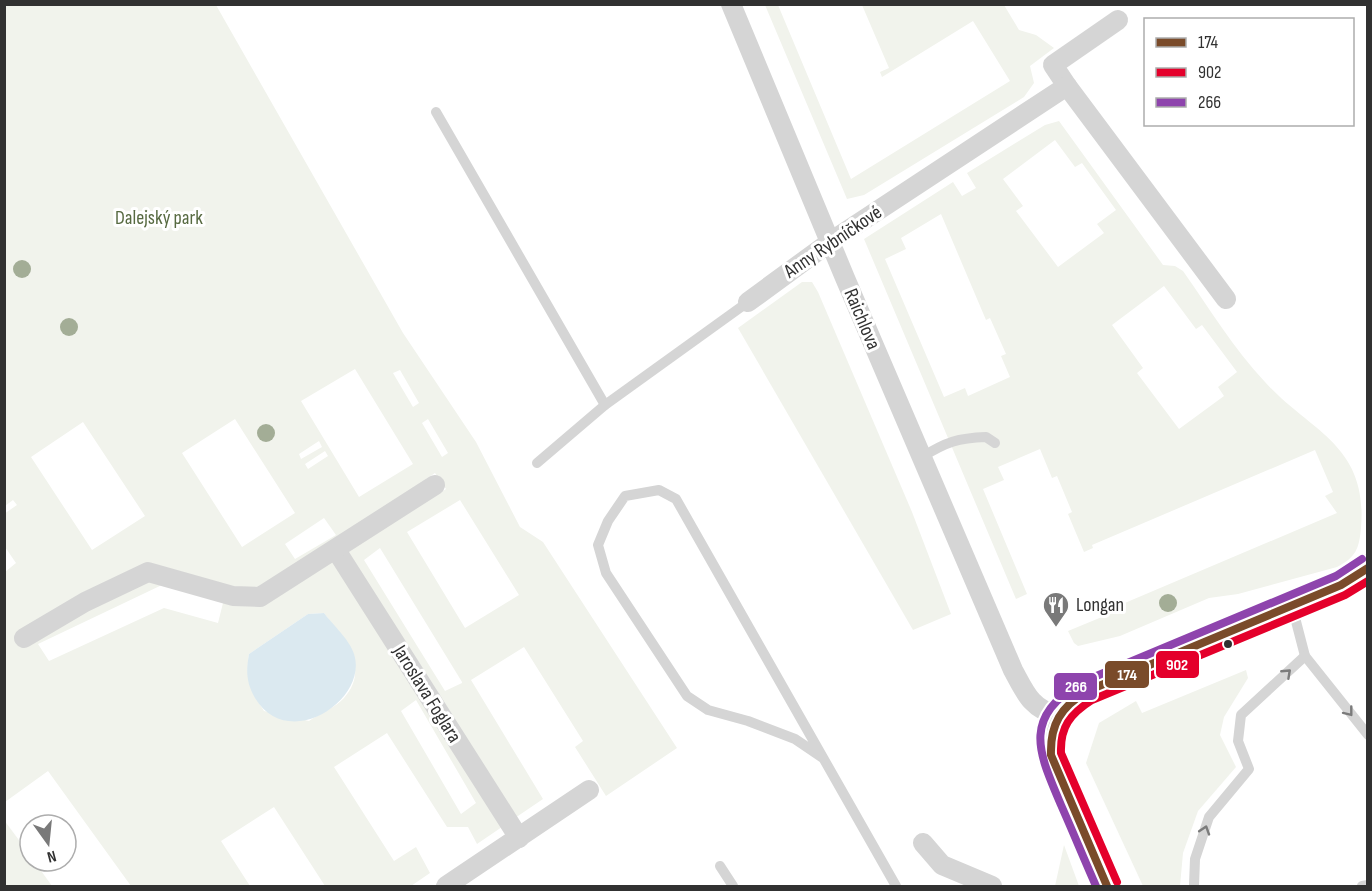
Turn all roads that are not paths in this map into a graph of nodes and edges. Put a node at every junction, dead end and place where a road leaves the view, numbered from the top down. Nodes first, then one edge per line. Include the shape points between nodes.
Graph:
1 (731, 4) edge
2 (1118, 20) dead end
3 (1067, 86) junction
4 (436, 112) dead end
5 (830, 242) junction
6 (1226, 299) dead end
7 (748, 302) joint
8 (605, 405) junction
9 (995, 443) dead end
10 (922, 457) junction
11 (537, 463) dead end
12 (435, 485) dead end
13 (336, 550) junction
14 (1368, 568) edge
15 (1292, 606) junction
16 (24, 638) dead end
17 (1305, 656) junction
18 (1057, 715) junction
19 (1368, 735) edge
20 (823, 758) junction
21 (589, 790) dead end
22 (519, 838) junction
23 (923, 843) dead end
24 (720, 866) dead end
25 (1368, 885) edge
26 (446, 886) edge
27 (733, 886) edge
28 (896, 886) edge
29 (992, 886) edge
30 (1107, 886) edge
31 (1194, 886) edge
32 (1362, 886) edge

1 - 5 street, Raichlova
2 - 3 street via 1053,65
3 - 5 street, Anny Rybníčkové
3 - 6 street
4 - 8 lane
5 - 7 street, Anny Rybníčkové
5 - 10 street, Raichlova
7 - 8 lane, Anny Rybníčkové
8 - 11 lane, Anny Rybníčkové
9 - 10 lane via 986,437 966,438 946,442
10 - 18 street, Raichlova via 1013,670 1030,702
12 - 13 street
13 - 16 street via 260,597 233,596 148,572 85,602
13 - 22 street, Jaroslava Foglara
14 - 15 street via 1341,585
15 - 17 lane
15 - 18 street via 1087,691
17 -> 19 lane
31 -> 17 lane via 1195,858 1209,817 1249,770 1238,741 1241,715
18 - 30 street via 1049,735 1051,754
20 - 20 lane via 676,499 659,490 625,496 598,545 606,573 687,696 708,710 795,739
20 - 28 lane
21 - 22 street
22 - 26 street
23 - 29 street via 942,865
24 - 27 lane
25 - 32 lane

